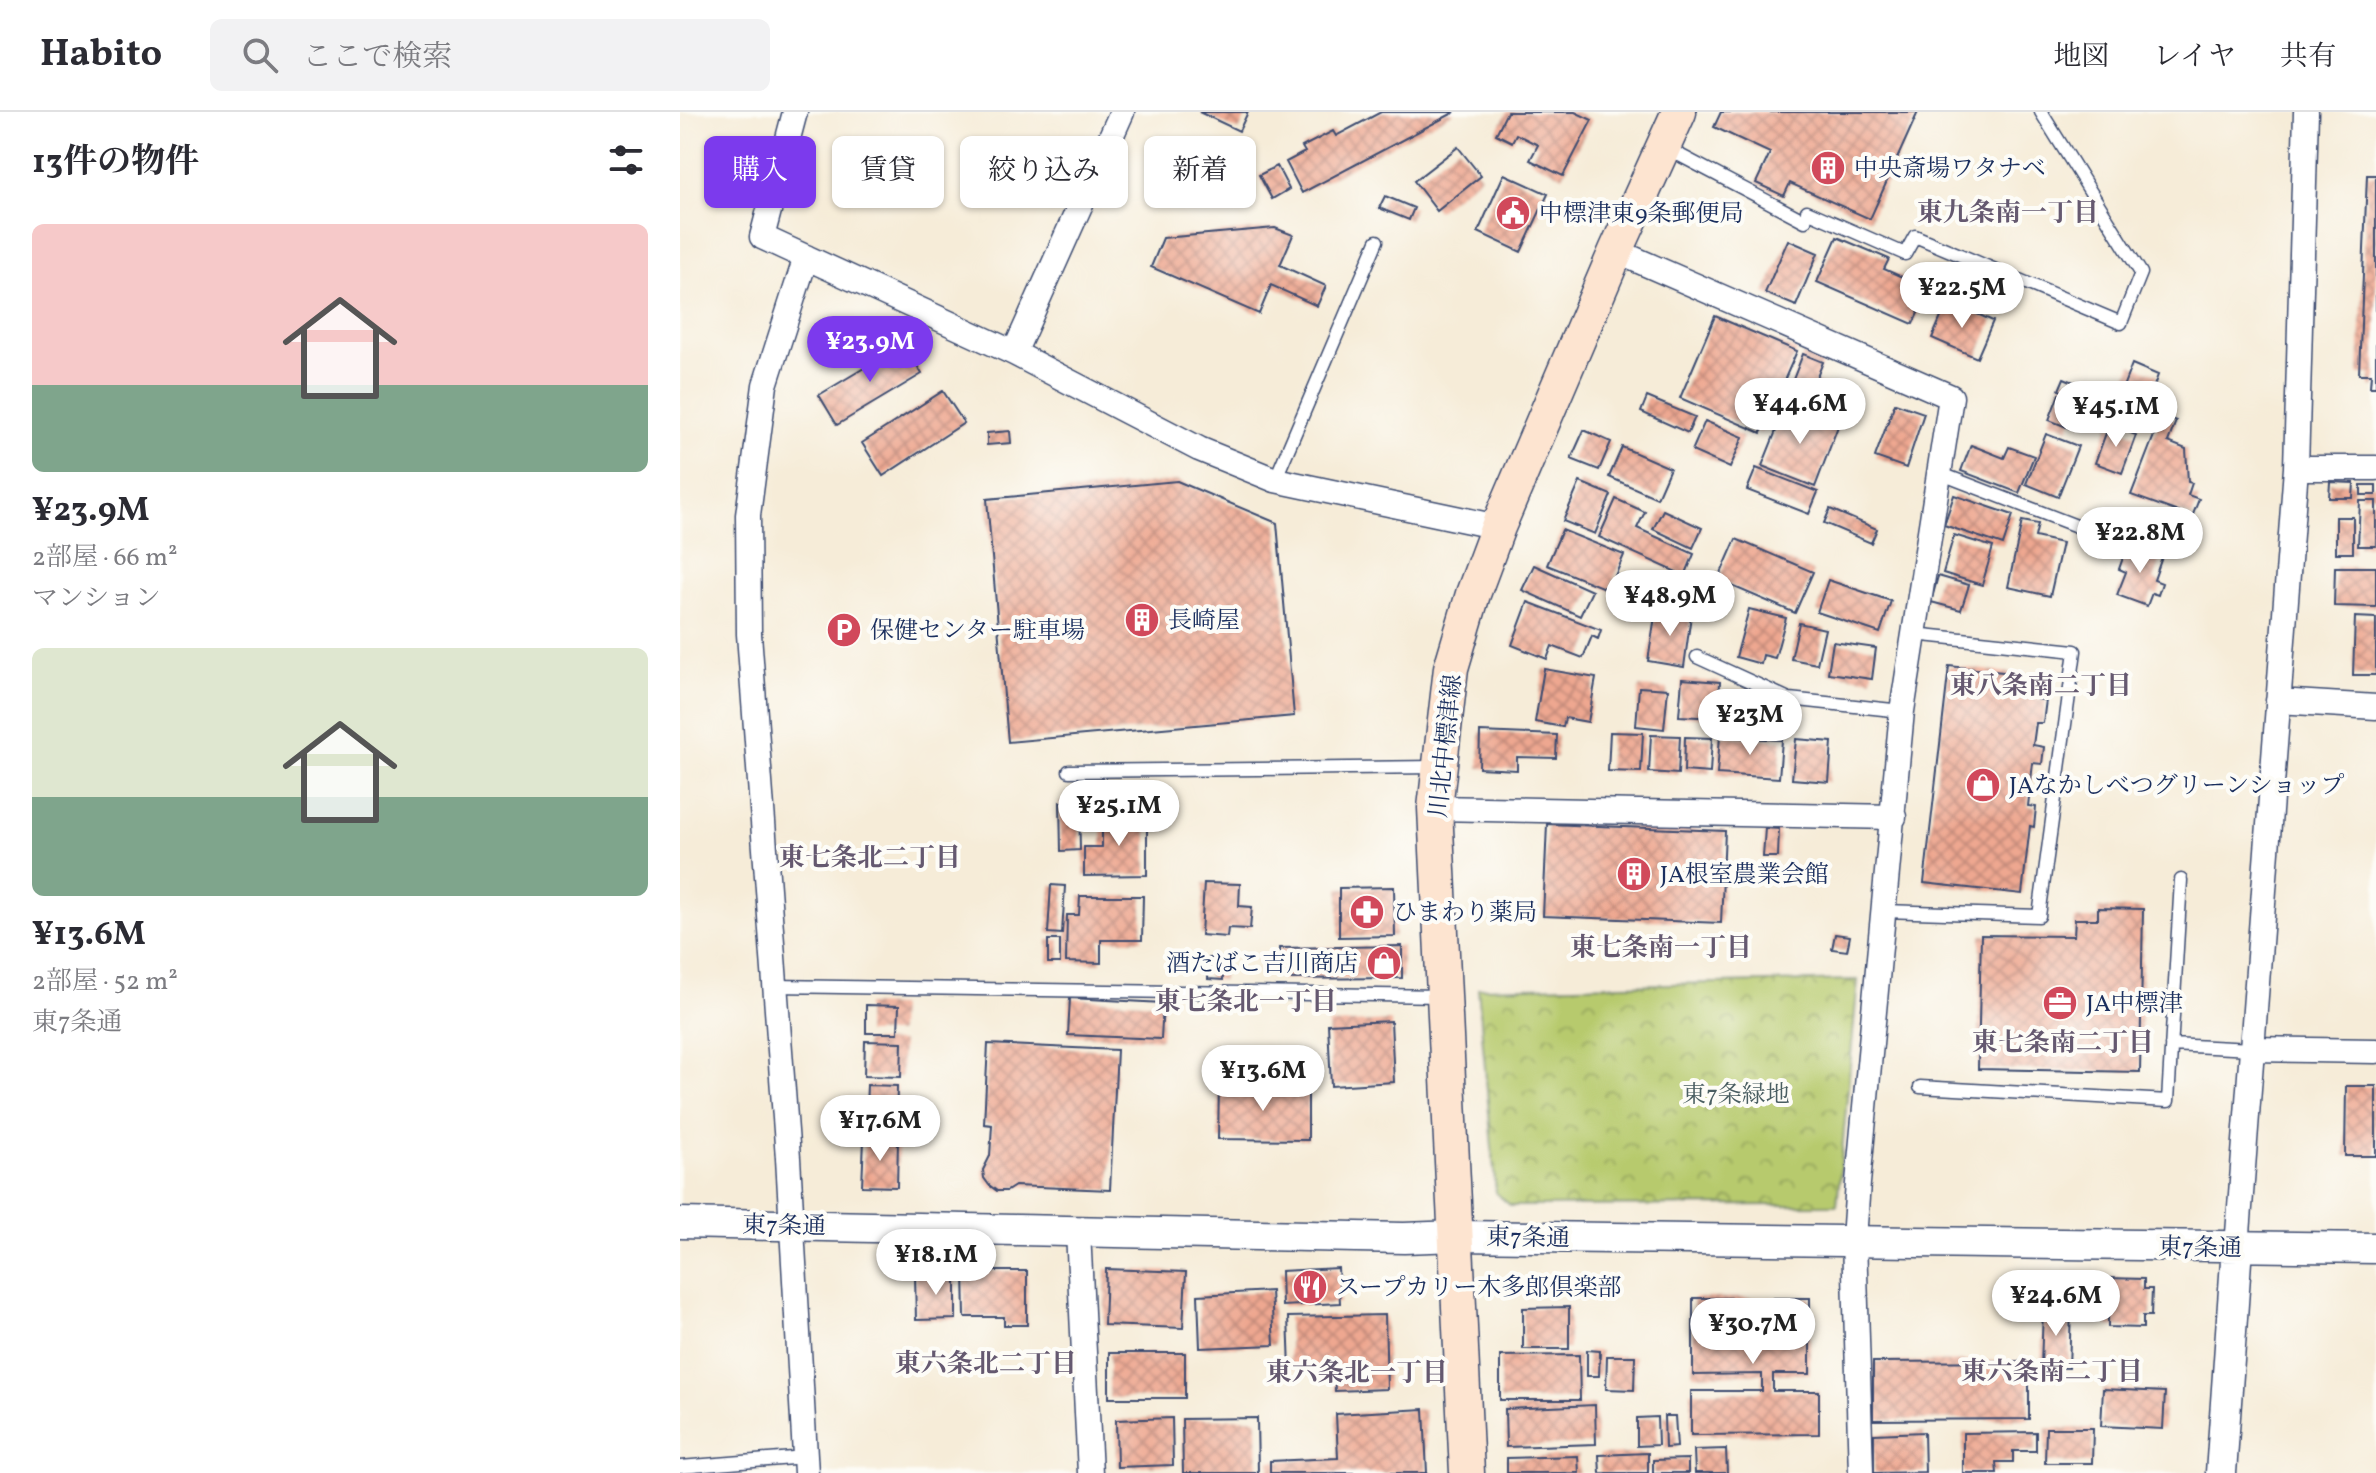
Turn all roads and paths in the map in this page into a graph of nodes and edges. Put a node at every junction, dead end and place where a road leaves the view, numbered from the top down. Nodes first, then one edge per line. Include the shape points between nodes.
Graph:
1 (795, 112) edge
2 (1122, 112) edge
3 (1679, 112) edge
4 (2041, 112) edge
5 (2306, 112) edge
6 (1663, 147) junction
7 (1377, 241) dead end
8 (1616, 251) junction
9 (806, 257) junction
10 (1014, 353) junction
11 (2296, 468) junction
12 (2376, 468) edge
13 (1939, 473) junction
14 (1275, 480) junction
15 (1498, 527) junction
16 (2105, 537) dead end
17 (1914, 634) junction
18 (1697, 657) dead end
19 (2278, 701) junction
20 (2376, 707) edge
21 (1902, 711) junction
22 (1439, 767) junction
23 (1069, 771) dead end
24 (1435, 808) junction
25 (1894, 817) junction
26 (2181, 880) dead end
27 (1884, 911) junction
28 (774, 986) junction
29 (1445, 996) junction
30 (2171, 1045) junction
31 (2252, 1049) junction
32 (2376, 1051) edge
33 (1920, 1087) dead end
34 (680, 1223) edge
35 (793, 1225) junction
36 (1078, 1232) junction
37 (1457, 1236) junction
38 (1854, 1239) junction
39 (2237, 1247) junction
40 (2376, 1248) edge
41 (805, 1465) edge
42 (680, 1467) edge
43 (1090, 1473) edge
44 (1467, 1473) edge
45 (1861, 1473) edge
46 (2221, 1473) edge

1 - 9 street via 762,237
2 - 10 street
3 - 6 main road, 川北中標津線
4 - 6 lane via 2141,273 2121,323 1915,236 1905,254 1807,211 1805,221
5 - 11 street
6 - 8 main road, 川北中標津線
7 - 14 lane
8 - 13 street via 1951,397
8 - 15 main road, 川北中標津線
9 - 10 street
9 - 28 street via 765,385 748,515 749,634
10 - 14 street via 1199,449
11 - 12 street
11 - 19 street
13 - 16 lane
13 - 17 street
14 - 15 street
15 - 22 main road, 川北中標津線 via 1451,668
17 - 21 street
17 - 27 lane via 2075,651 2039,916
18 - 21 lane via 1789,699
19 - 20 street
19 - 31 street
21 - 25 street
22 - 23 lane
22 - 24 main road, 川北中標津線
24 - 25 street
24 - 29 main road, 川北中標津線
25 - 27 street
26 - 30 lane
27 - 38 street
28 - 29 lane
28 - 35 street
29 - 37 main road, 川北中標津線
30 - 31 lane
30 - 33 lane via 2168,1101
31 - 32 street
31 - 39 street
34 - 35 street, 東7条通
35 - 36 street, 東7条通
35 - 41 street
36 - 37 street, 東7条通
36 - 43 street
37 - 38 street, 東7条通
37 - 44 main road, 川北中標津線
38 - 39 street, 東7条通
38 - 45 street
39 - 40 street, 東7条通
39 - 46 street
41 - 42 lane

